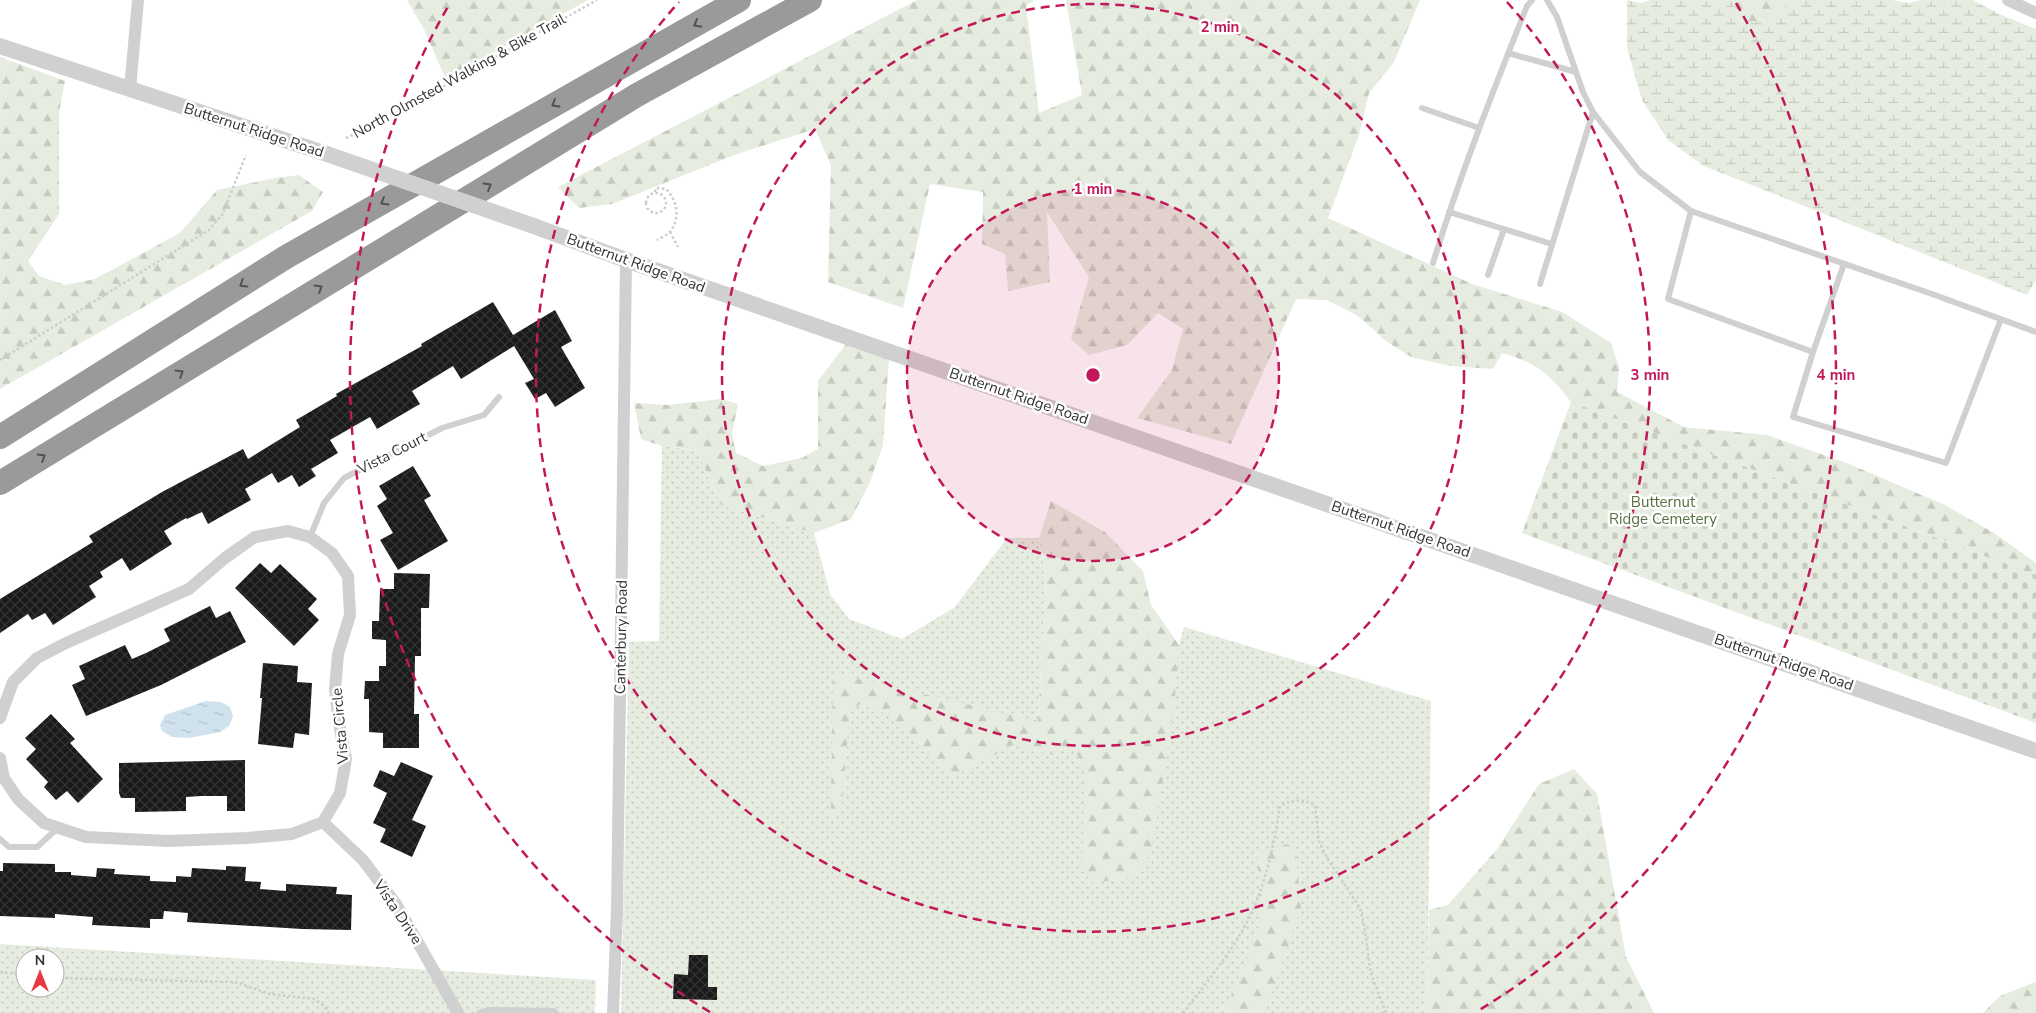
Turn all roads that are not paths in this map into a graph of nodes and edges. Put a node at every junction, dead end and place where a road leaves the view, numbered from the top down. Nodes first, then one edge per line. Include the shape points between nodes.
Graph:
1 (138, 0) edge
2 (739, 0) edge
3 (810, 0) edge
4 (1532, 0) edge
5 (1547, 0) edge
6 (2008, 0) edge
7 (2036, 13) edge
8 (0, 46) edge
9 (1508, 53) junction
10 (1576, 72) junction
11 (130, 89) junction
12 (1422, 108) dead end
13 (1594, 112) junction
14 (1479, 128) junction
15 (1691, 211) junction
16 (1449, 212) junction
17 (1504, 229) junction
18 (1552, 244) junction
19 (626, 260) junction
20 (1433, 263) dead end
21 (1844, 264) junction
22 (1488, 275) dead end
23 (1540, 284) dead end
24 (2001, 319) junction
25 (2036, 332) edge
26 (1812, 352) junction
27 (498, 397) dead end
28 (0, 437) edge
29 (0, 482) edge
30 (310, 537) junction
31 (0, 718) edge
32 (2036, 751) edge
33 (0, 758) edge
34 (2, 779) edge
35 (323, 822) junction
36 (58, 828) junction
37 (0, 839) edge
38 (458, 1013) edge
39 (479, 1013) edge
40 (556, 1013) edge
41 (612, 1013) edge

1 - 11 street
2 -> 28 highway via 286,257
29 -> 3 highway via 637,95
4 - 9 lane
5 - 10 lane via 1557,17
6 - 7 street
8 - 11 street, Butternut Ridge Road
9 - 10 lane
9 - 14 lane
10 - 13 lane
11 - 19 street, Butternut Ridge Road, bridge via 327,154
12 - 14 lane
13 - 15 lane via 1640,172
13 - 18 lane
14 - 16 lane
15 - 21 lane
15 - 26 lane via 1668,299
16 - 17 lane
16 - 20 lane
17 - 18 lane
17 - 22 lane
18 - 23 lane
19 - 32 street, Butternut Ridge Road
19 - 41 street, Canterbury Road via 617,891
21 - 24 lane
21 - 26 lane
24 - 25 lane
24 - 26 lane via 1946,463 1794,417
27 - 30 lane, Vista Court via 484,415 442,428 344,478 324,503
30 - 31 street, Vista Circle via 288,531 255,537 190,589 37,658 14,682
30 - 35 street, Vista Circle via 332,553 348,576 350,615 338,654 335,689 346,760 340,794
33 - 34 street
34 - 36 street via 44,823
35 - 36 street via 292,834 168,841 86,837
35 - 38 street, Vista Drive via 362,860 396,904
36 - 37 lane via 37,847 9,847
39 - 40 lane via 488,1010

